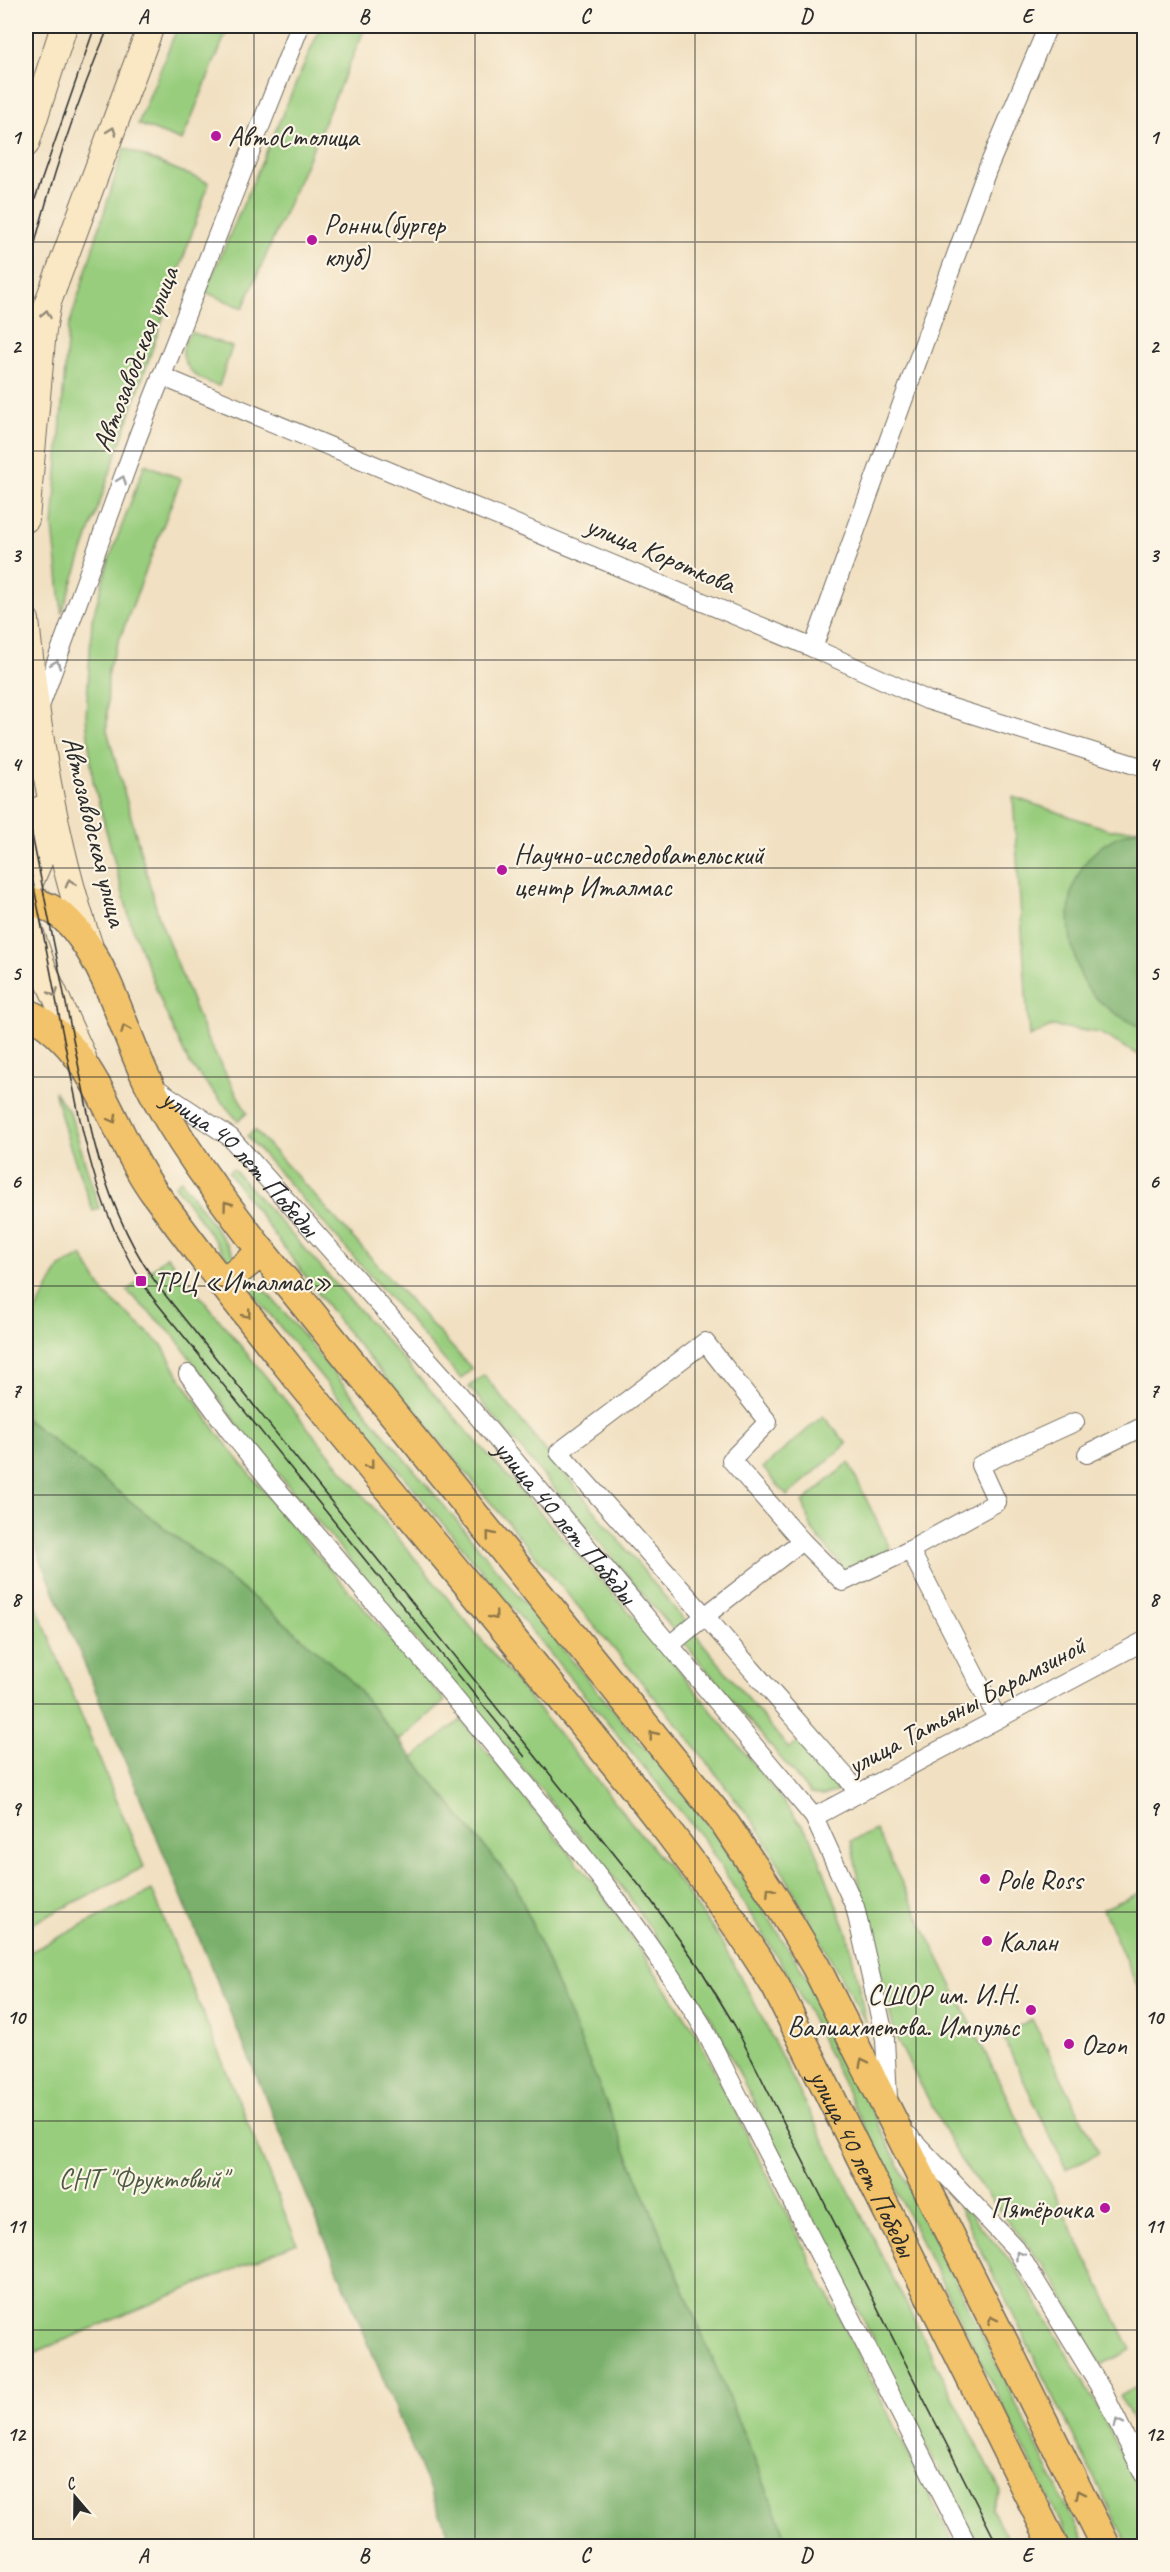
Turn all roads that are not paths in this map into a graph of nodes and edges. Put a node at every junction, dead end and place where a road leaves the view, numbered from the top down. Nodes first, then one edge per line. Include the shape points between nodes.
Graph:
1 (64, 26) edge
2 (151, 26) edge
3 (300, 26) edge
4 (1048, 26) edge
5 (26, 144) edge
6 (161, 376) junction
7 (26, 519) edge
8 (26, 620) edge
9 (813, 648) junction
10 (31, 720) edge
11 (1144, 768) edge
12 (26, 892) edge
13 (26, 901) edge
14 (26, 919) edge
15 (94, 958) junction
16 (26, 1012) edge
17 (87, 1066) junction
18 (148, 1083) junction
19 (262, 1252) junction
20 (222, 1284) junction
21 (188, 1374) dead end
22 (1075, 1422) dead end
23 (1144, 1426) edge
24 (1087, 1454) dead end
25 (802, 1541) junction
26 (910, 1550) junction
27 (705, 1616) junction
28 (1144, 1641) edge
29 (670, 1645) junction
30 (997, 1718) junction
31 (858, 1793) junction
32 (814, 1817) junction
33 (889, 2115) junction
34 (1144, 2475) edge
35 (968, 2547) edge
36 (1054, 2547) edge
37 (1106, 2547) edge

1 - 5 main road
7 -> 2 main road via 48,302
3 - 6 street, Автозаводская улица
4 - 9 street via 987,170
6 - 9 street, улица Короткова
10 -> 6 street, Автозаводская улица
8 - 10 main road, Автозаводская улица
9 - 11 street, улица Короткова via 927,700
10 - 12 main road via 42,846 38,868
15 -> 10 main road, Автозаводская улица via 60,845
13 - 15 main road via 56,911 78,933
14 -> 17 main road, улица 40 лет Победы via 44,971
18 -> 15 main road
16 - 17 main road via 63,1037
17 -> 20 main road, улица 40 лет Победы via 153,1191
19 -> 18 main road, улица 40 лет Победы via 194,1162
18 - 29 street, улица 40 лет Победы via 230,1137 458,1393
19 - 20 main road
33 -> 19 main road, улица 40 лет Победы via 816,1966 726,1825
20 -> 36 main road, улица 40 лет Победы via 585,1727 734,1918 776,1987
21 - 35 street via 265,1474 546,1809 684,1995
22 - 26 street via 980,1465 997,1502
23 - 24 street
25 - 26 street via 843,1582
25 - 27 street
25 - 27 street via 731,1460 768,1422 705,1342 559,1452
26 - 30 street
27 - 29 street
27 - 31 street
28 - 30 street, улица Татьяны Барамзиной
29 - 32 street, улица 40 лет Победы
30 - 31 street, улица Татьяны Барамзиной
31 - 32 street, улица Татьяны Барамзиной
32 - 33 street, улица 40 лет Победы via 855,1907 885,2039
34 -> 33 street, улица 40 лет Победы via 1103,2392 1016,2249
37 -> 33 main road, улица 40 лет Победы

